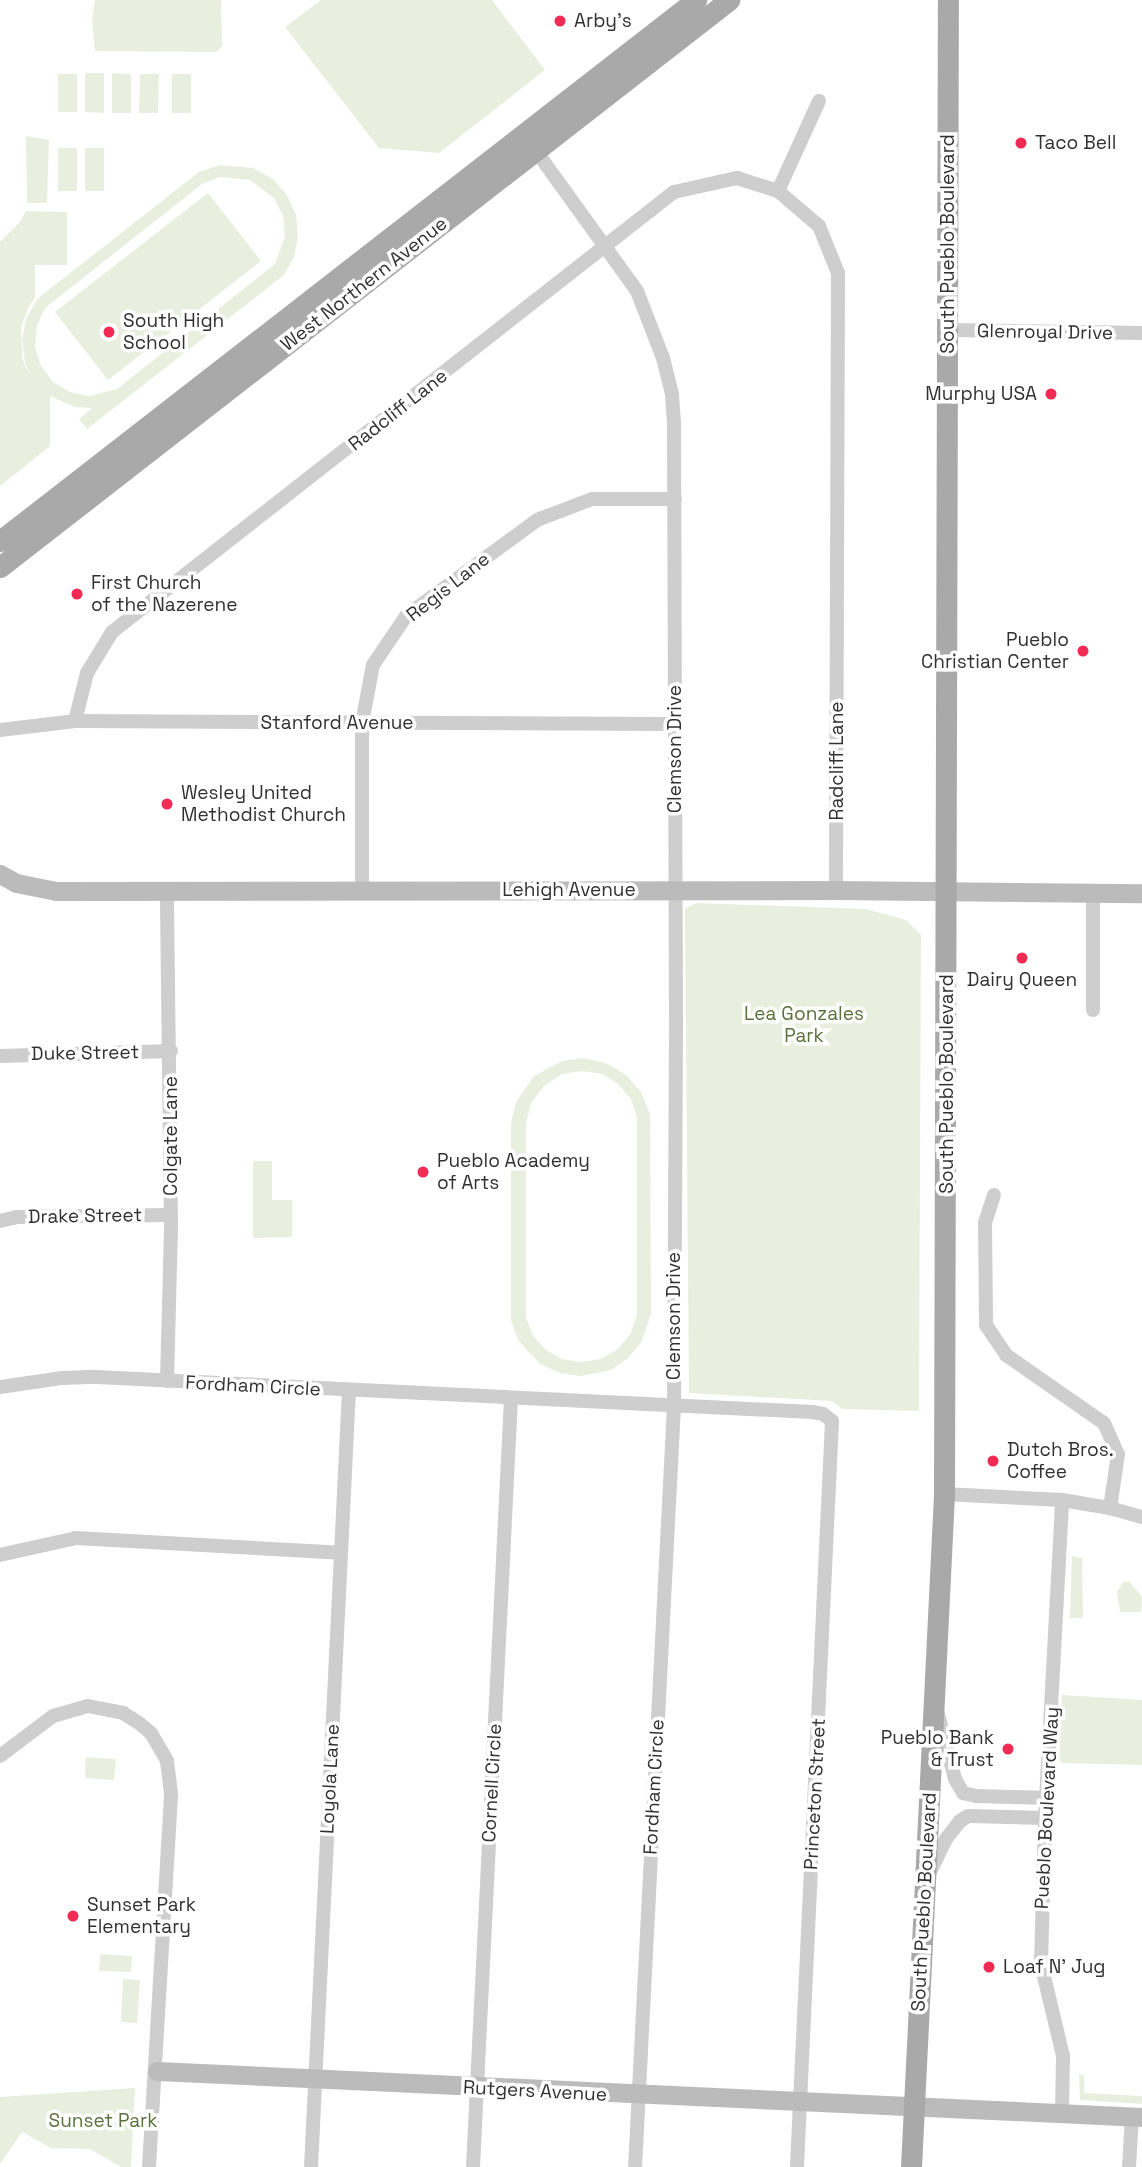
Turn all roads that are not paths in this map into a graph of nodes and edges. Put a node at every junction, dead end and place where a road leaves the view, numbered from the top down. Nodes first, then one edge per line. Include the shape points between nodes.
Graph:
1 (696, 0) edge
2 (729, 0) edge
3 (948, 0) edge
4 (819, 102) dead end
5 (530, 142) junction
6 (778, 191) junction
7 (608, 247) junction
8 (948, 330) junction
9 (1142, 333) edge
10 (675, 499) junction
11 (0, 541) edge
12 (0, 568) edge
13 (75, 721) junction
14 (362, 723) junction
15 (675, 724) junction
16 (0, 730) edge
17 (0, 874) edge
18 (674, 890) junction
19 (836, 890) junction
20 (167, 891) junction
21 (362, 891) junction
22 (947, 892) junction
23 (1142, 893) edge
24 (1093, 894) junction
25 (1093, 1010) dead end
26 (170, 1051) junction
27 (0, 1056) edge
28 (994, 1195) dead end
29 (171, 1215) junction
30 (0, 1221) edge
31 (167, 1381) junction
32 (0, 1387) edge
33 (349, 1391) junction
34 (511, 1398) junction
35 (674, 1406) junction
36 (832, 1421) joint
37 (944, 1494) junction
38 (1062, 1500) junction
39 (1110, 1508) junction
40 (1142, 1517) edge
41 (341, 1553) junction
42 (0, 1555) edge
43 (934, 1699) junction
44 (0, 1756) edge
45 (1046, 1798) junction
46 (1045, 1818) junction
47 (924, 1885) junction
48 (157, 2071) junction
49 (315, 2079) junction
50 (477, 2088) junction
51 (639, 2095) junction
52 (800, 2102) junction
53 (913, 2107) junction
54 (1062, 2113) junction
55 (1137, 2117) edge
56 (149, 2167) edge
57 (311, 2167) edge
58 (473, 2167) edge
59 (635, 2167) edge
60 (797, 2167) edge
61 (911, 2167) edge
62 (1129, 2167) edge

1 - 5 main road, West Northern Avenue
2 - 5 main road, West Northern Avenue
3 - 8 main road, South Pueblo Boulevard
4 - 6 street
5 - 7 street, Clemson Drive
5 - 11 main road, West Northern Avenue
5 - 12 main road, West Northern Avenue
6 - 7 street, Radcliff Lane via 737,178 674,192
6 - 19 street, Radcliff Lane via 819,226 838,274
7 - 10 street, Clemson Drive via 637,291 663,358 672,395
7 - 13 street, Radcliff Lane via 112,632 87,673
8 - 9 street, Glenroyal Drive
8 - 22 main road, South Pueblo Boulevard
10 - 14 street, Regis Lane via 592,499 537,520 406,616 373,665
10 - 15 street, Clemson Drive
13 - 14 street, Stanford Avenue
13 - 16 street, Stanford Avenue
14 - 15 street, Stanford Avenue
14 - 21 street, Regis Lane
15 - 18 street, Clemson Drive
17 - 20 street, Lehigh Avenue via 16,883 56,891
18 - 19 street, Lehigh Avenue
18 - 21 street, Lehigh Avenue
18 - 35 street, Clemson Drive
19 - 22 street, Lehigh Avenue
20 - 21 street, Lehigh Avenue
20 - 26 street, Colgate Lane
22 - 24 street, Lehigh Avenue
22 - 37 main road, South Pueblo Boulevard
23 - 24 street, Lehigh Avenue
24 - 25 street
26 - 27 street, Duke Street
26 - 29 street, Colgate Lane
28 - 39 street via 985,1223 986,1325 1006,1355 1104,1423 1118,1454
29 - 30 street, Drake Street
29 - 31 street, Colgate Lane
31 - 32 street, Fordham Circle via 62,1378
31 - 33 street, Fordham Circle
33 - 34 street, Fordham Circle
33 - 41 street, Loyola Lane
34 - 35 street, Fordham Circle
34 - 50 street, Cornell Circle
35 - 36 street, Fordham Circle via 813,1412
35 - 51 street, Fordham Circle
36 - 52 street, Princeton Street
37 - 38 street
37 - 43 main road, South Pueblo Boulevard
38 - 39 street
38 - 45 street, Pueblo Boulevard Way
39 - 40 street
41 - 42 street via 76,1538
41 - 49 street, Loyola Lane
43 - 45 street via 955,1779 963,1793
43 - 47 main road, South Pueblo Boulevard
44 - 48 street via 53,1716 88,1706 123,1713 151,1733 160,1747 171,1779
45 - 46 street, Pueblo Boulevard Way
46 - 47 street via 968,1816 946,1839
46 - 54 street, Pueblo Boulevard Way via 1041,1964 1064,2065
47 - 53 main road, South Pueblo Boulevard
48 - 49 street, Rutgers Avenue
48 - 56 street
49 - 50 street, Rutgers Avenue
49 - 57 street, Loyola Lane
50 - 51 street, Rutgers Avenue
50 - 58 street, Cornell Circle
51 - 52 street, Rutgers Avenue
51 - 59 street, Fordham Circle
52 - 53 street, Rutgers Avenue
52 - 60 street, Princeton Street
53 - 54 street, Rutgers Avenue
53 - 61 main road, South Pueblo Boulevard
54 - 55 street, Rutgers Avenue
55 - 62 street

